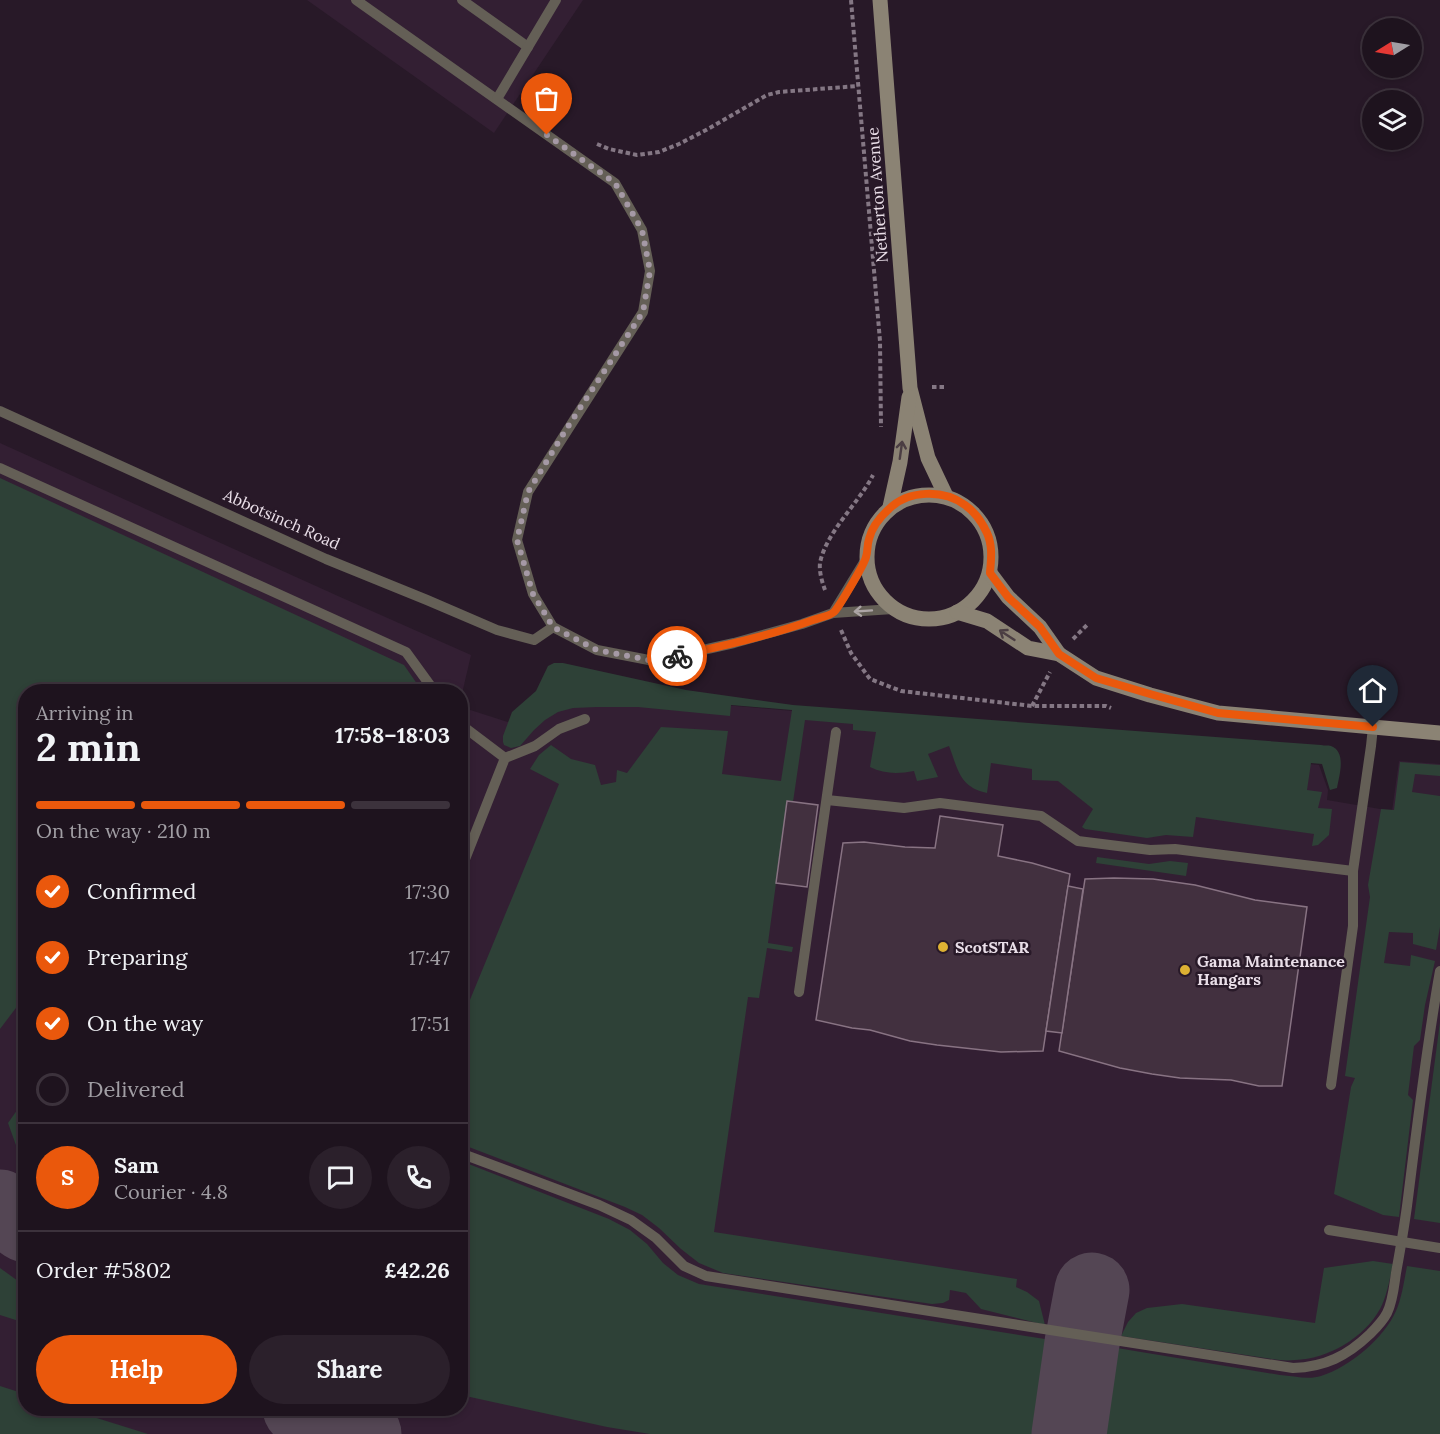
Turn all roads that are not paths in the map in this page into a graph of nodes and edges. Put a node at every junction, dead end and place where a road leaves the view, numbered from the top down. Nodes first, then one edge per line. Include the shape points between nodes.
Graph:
1 (356, 0) edge
2 (462, 0) edge
3 (556, 0) edge
4 (880, 0) edge
5 (528, 47) junction
6 (497, 99) junction
7 (910, 388) junction
8 (0, 411) edge
9 (0, 468) edge
10 (946, 496) junction
11 (890, 507) junction
12 (866, 559) junction
13 (990, 573) junction
14 (893, 609) junction
15 (957, 612) junction
16 (833, 613) junction
17 (553, 627) junction
18 (1059, 654) junction
19 (429, 684) edge
20 (585, 719) dead end
21 (1373, 727) junction
22 (468, 730) edge
23 (836, 732) dead end
24 (1440, 733) edge
25 (505, 758) junction
26 (827, 800) junction
27 (468, 852) edge
28 (1353, 871) junction
29 (1440, 971) edge
30 (800, 992) dead end
31 (1331, 1085) dead end
32 (468, 1156) edge
33 (1329, 1230) dead end
34 (1402, 1241) junction
35 (1440, 1248) edge

1 - 6 lane
2 - 5 lane
3 - 5 lane
4 - 7 street, Netherton Avenue
5 - 6 lane
6 - 17 lane via 615,183 642,230 650,271 643,312 528,492 517,540 533,594
7 - 10 street, Netherton Avenue via 928,458
11 -> 7 street, Netherton Avenue
8 - 17 lane, Abbotsinch Road via 326,560 497,630 534,640
9 - 19 lane via 406,652
10 - 11 street via 908,497
10 - 13 street via 964,504 979,518 992,554
11 - 12 street via 877,521
12 - 14 street via 879,595
12 - 16 lane
13 - 15 street via 974,601
13 - 18 street via 1008,597 1040,627
14 - 15 street via 931,620
14 -> 16 lane
18 -> 15 street via 1028,648 987,621
16 - 17 lane via 734,643 654,661 597,650
18 - 21 street via 1096,678 1218,713
20 - 25 lane
21 - 24 street
21 - 28 lane
22 - 25 lane
23 - 26 lane
25 - 27 lane
26 - 28 lane via 904,808 940,803 1041,816 1078,841
26 - 30 lane
28 - 31 lane via 1353,927
29 - 34 lane
32 - 34 lane via 631,1220 684,1266 706,1276 1293,1368 1310,1368 1346,1354 1378,1326 1392,1296
33 - 34 lane
34 - 35 lane

